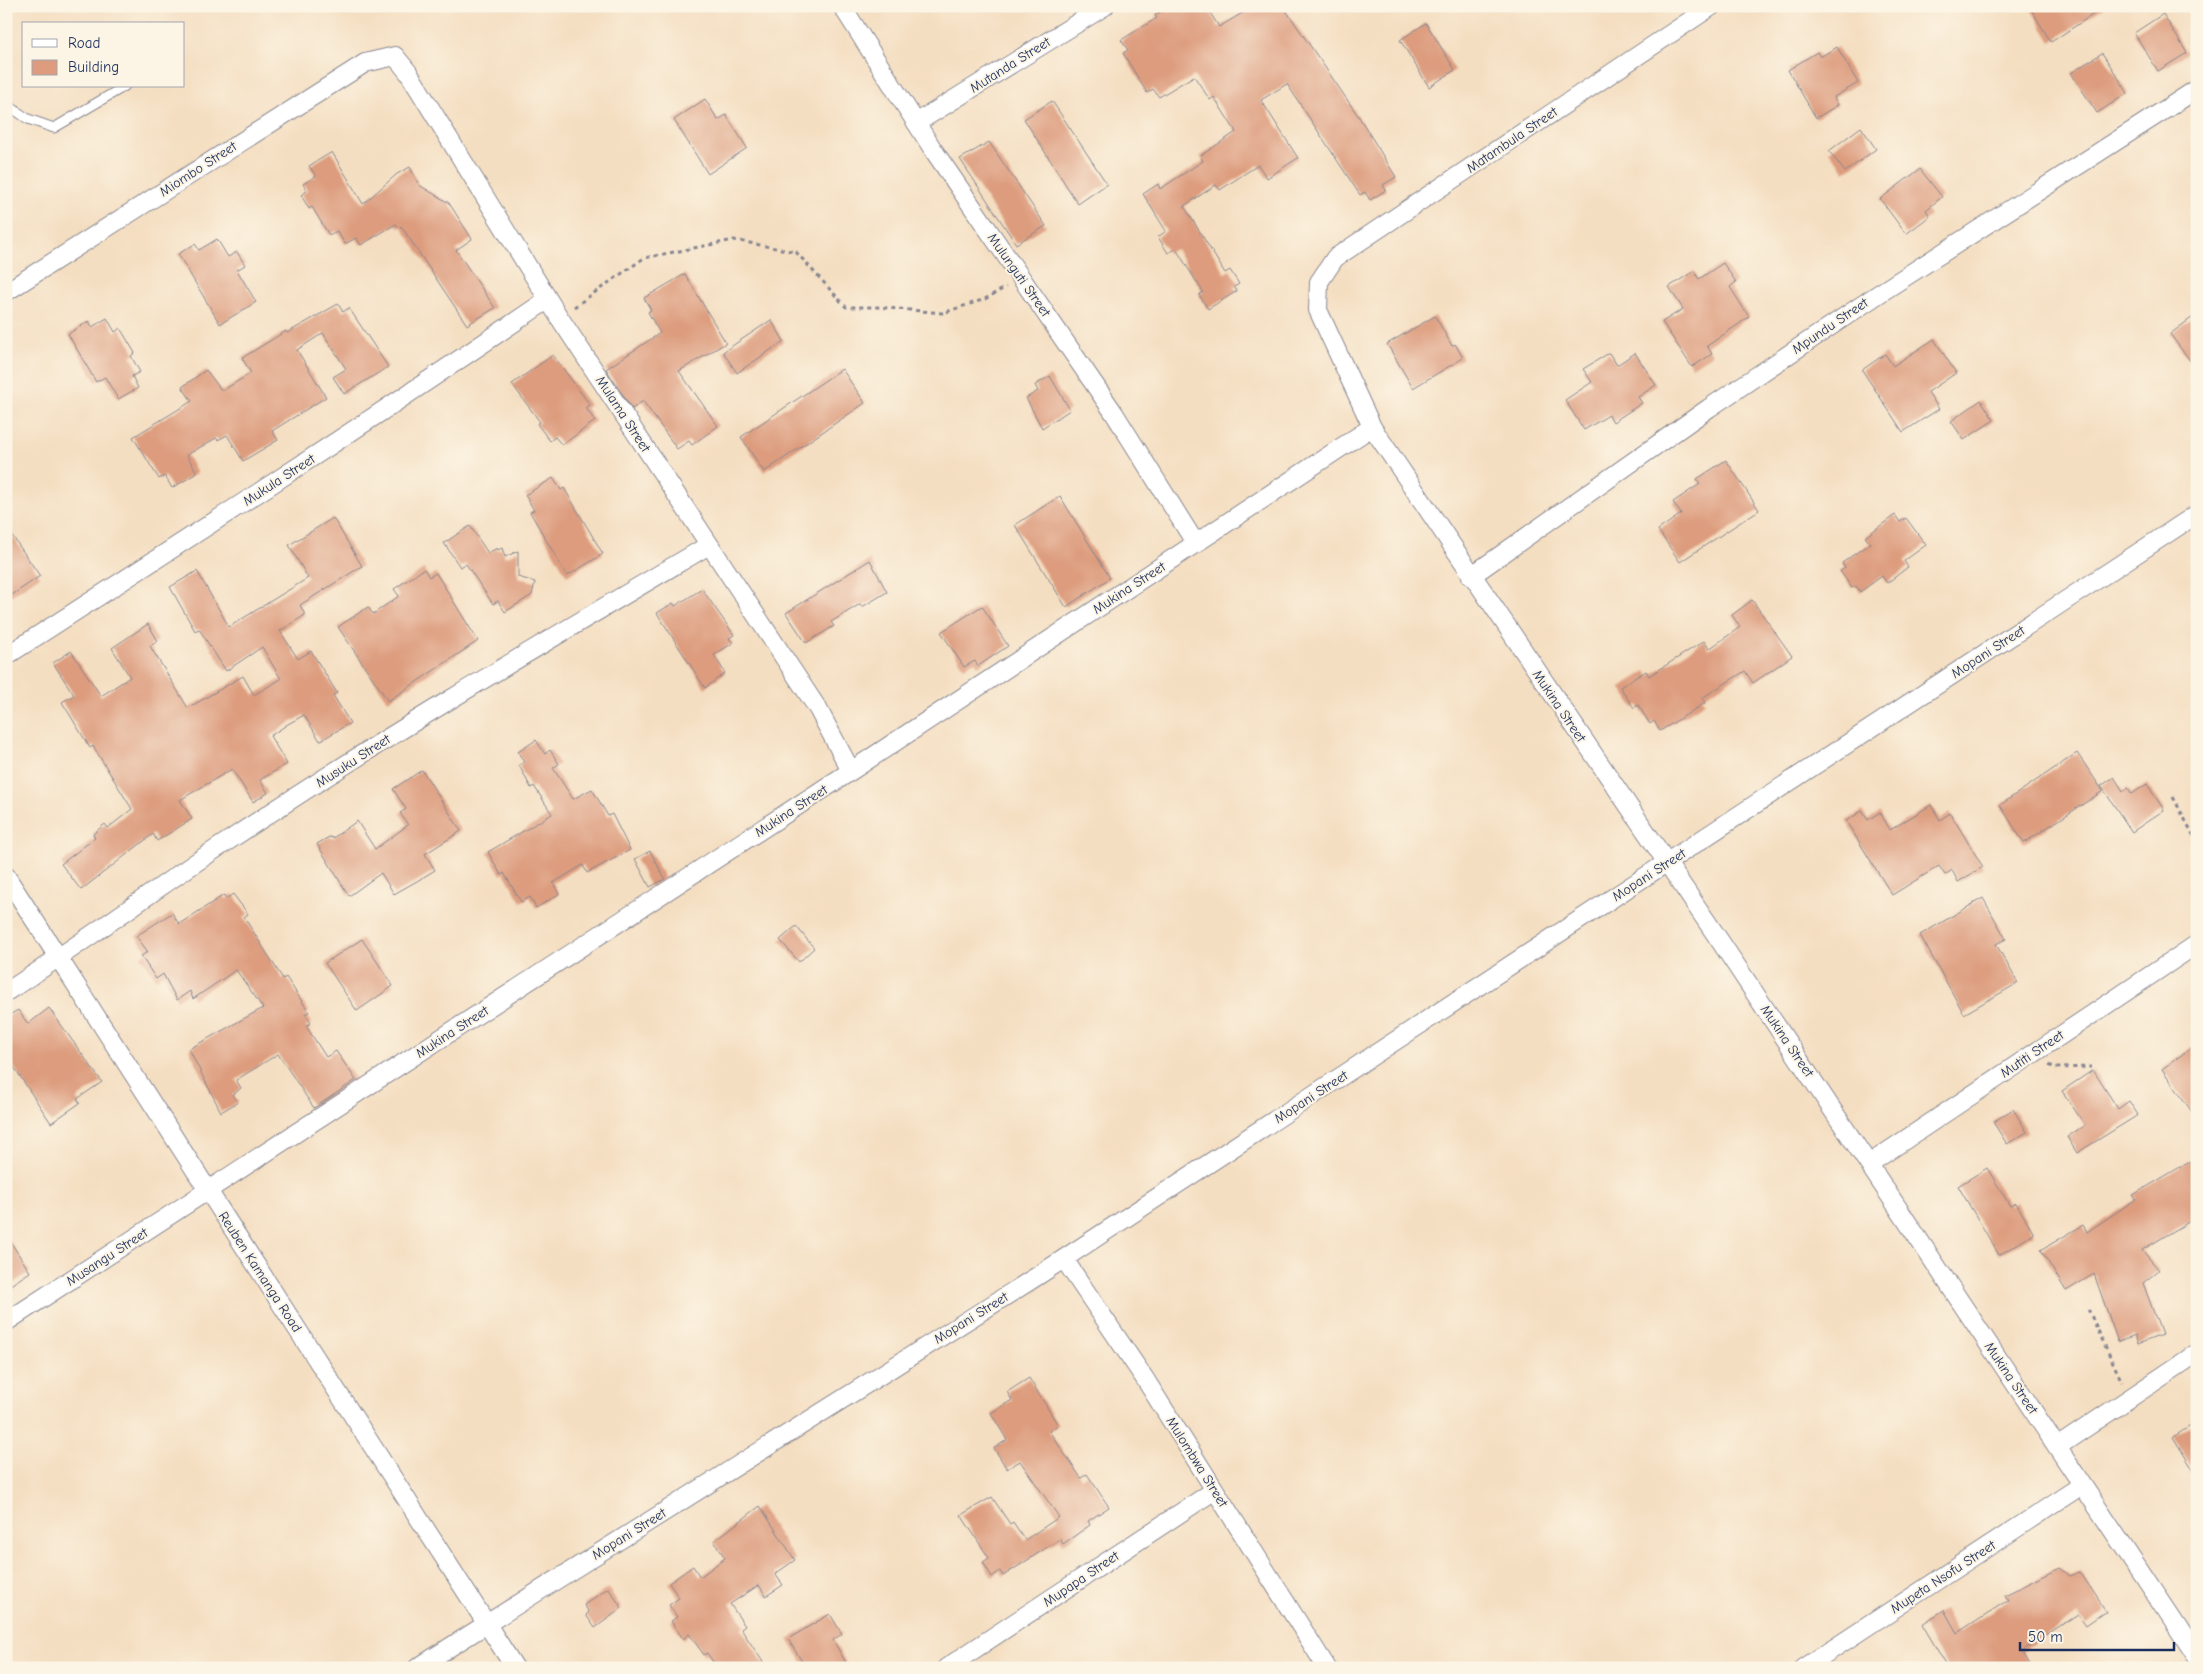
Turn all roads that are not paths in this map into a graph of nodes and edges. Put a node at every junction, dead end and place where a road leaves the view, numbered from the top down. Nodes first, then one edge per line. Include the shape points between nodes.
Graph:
1 (842, 6) edge
2 (1105, 6) edge
3 (1712, 6) edge
4 (395, 56) joint
5 (122, 88) edge
6 (2197, 89) edge
7 (6, 104) edge
8 (916, 123) junction
9 (1319, 282) joint
10 (6, 292) edge
11 (547, 300) junction
12 (1372, 427) junction
13 (2197, 514) edge
14 (1196, 544) junction
15 (710, 545) junction
16 (1471, 576) junction
17 (6, 656) edge
18 (851, 771) junction
19 (1667, 864) junction
20 (6, 876) edge
21 (2197, 944) edge
22 (59, 958) junction
23 (6, 992) edge
24 (1869, 1164) junction
25 (208, 1192) junction
26 (1064, 1258) junction
27 (6, 1322) edge
28 (2197, 1353) edge
29 (2057, 1447) junction
30 (2082, 1485) junction
31 (1215, 1490) junction
32 (487, 1624) junction
33 (2197, 1657) edge
34 (416, 1668) edge
35 (515, 1668) edge
36 (946, 1668) edge
37 (1327, 1668) edge
38 (1804, 1668) edge

1 - 8 street, Mulunguti Street
2 - 8 street, Mutanda Street
3 - 9 street, Matambula Street via 1335,258
4 - 10 street, Miombo Street via 365,63
4 - 11 street, Mulama Street via 408,72
5 - 7 lane via 54,128 28,119
6 - 16 street, Mpundu Street via 1708,408
8 - 14 street, Mulunguti Street via 1114,413
9 - 12 street, Mukina Street via 1318,310
11 - 15 street, Mulama Street
11 - 17 street, Mukula Street via 218,520
12 - 14 street, Mukina Street
12 - 16 street, Mukina Street
13 - 19 street, Mopani Street
14 - 18 street, Mukina Street
15 - 18 street, Mulama Street via 818,710
15 - 22 street, Musuku Street via 463,691 227,841
16 - 19 street, Mukina Street
18 - 25 street, Mukina Street
19 - 24 street, Mukina Street
19 - 26 street, Mopani Street
20 - 22 street, Reuben Kamanga Road
21 - 24 street, Mutiti Street
22 - 23 street, Musuku Street
22 - 25 street, Reuben Kamanga Road
24 - 29 street, Mukina Street
25 - 27 street, Musangu Street
25 - 32 street, Reuben Kamanga Road
26 - 31 street, Mulombwa Street
26 - 32 street, Mopani Street
28 - 29 street
29 - 30 street, Mukina Street
30 - 33 street, Mukina Street
30 - 38 street, Mupeta Nsofu Street
31 - 36 street, Mupapa Street
31 - 37 street, Mulombwa Street
32 - 34 street, Mopani Street
32 - 35 street, Reuben Kamanga Road

